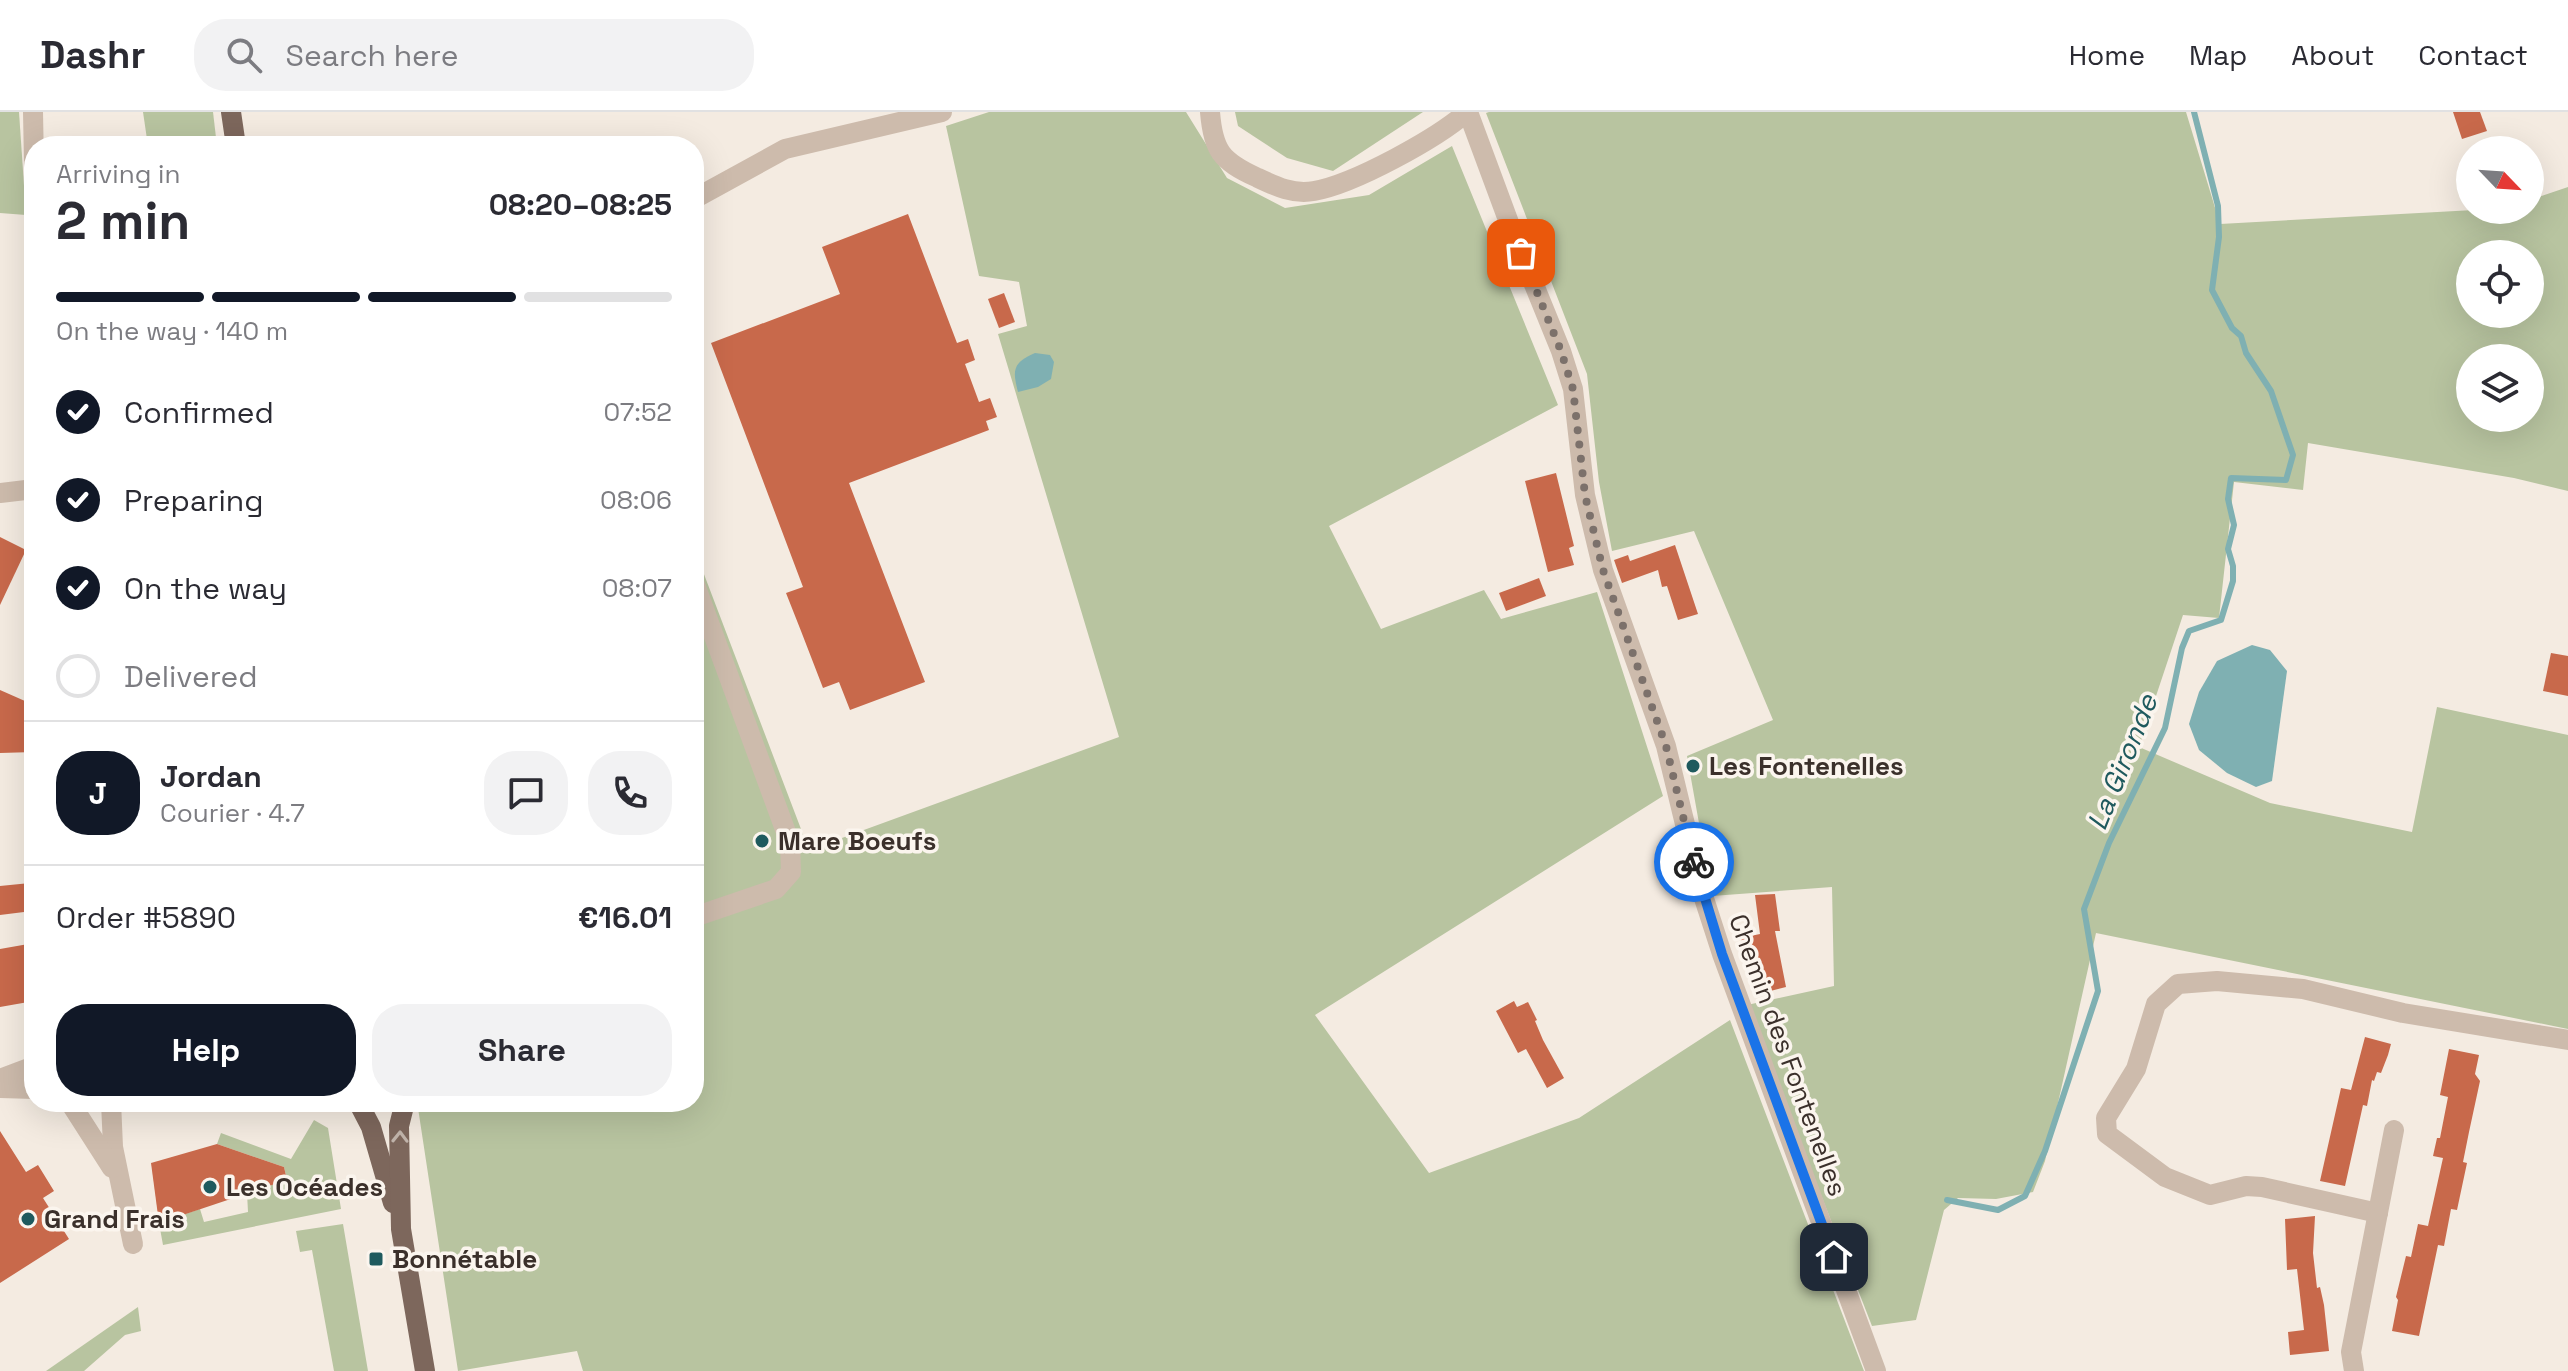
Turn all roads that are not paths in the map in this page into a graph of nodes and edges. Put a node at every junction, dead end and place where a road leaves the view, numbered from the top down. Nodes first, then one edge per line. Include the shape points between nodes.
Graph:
1 (33, 112) edge
2 (231, 112) edge
3 (942, 112) edge
4 (1210, 112) edge
5 (1467, 112) edge
6 (33, 136) edge
7 (235, 136) edge
8 (704, 194) edge
9 (24, 490) edge
10 (0, 493) edge
11 (704, 609) edge
12 (704, 914) edge
13 (2568, 1040) edge
14 (24, 1070) edge
15 (0, 1079) edge
16 (0, 1088) edge
17 (24, 1089) edge
18 (75, 1112) edge
19 (111, 1112) edge
20 (363, 1112) edge
21 (402, 1112) edge
22 (2394, 1130) dead end
23 (118, 1180) junction
24 (2378, 1213) junction
25 (401, 1229) junction
26 (133, 1244) dead end
27 (425, 1371) edge
28 (1876, 1371) edge
29 (2354, 1371) edge

1 - 6 street
2 - 7 main road
3 - 8 street via 785,149
4 - 5 street via 1217,150 1239,169 1285,190 1313,191 1357,178 1449,128
5 - 28 street, Chemin des Fontenelles via 1573,389 1585,495 1603,570 1666,746 1722,954
9 - 10 street
11 - 12 street via 790,843 791,872 776,889
13 - 24 street via 2403,1013 2303,989 2230,982 2178,984 2156,1004 2136,1069 2106,1118 2107,1134 2165,1177 2210,1195 2262,1187
14 - 15 street
16 - 17 street
18 - 23 street
19 - 23 street
20 - 25 main road
25 -> 21 main road
22 - 24 street
23 - 26 street
24 - 29 street via 2351,1352
25 - 27 main road

